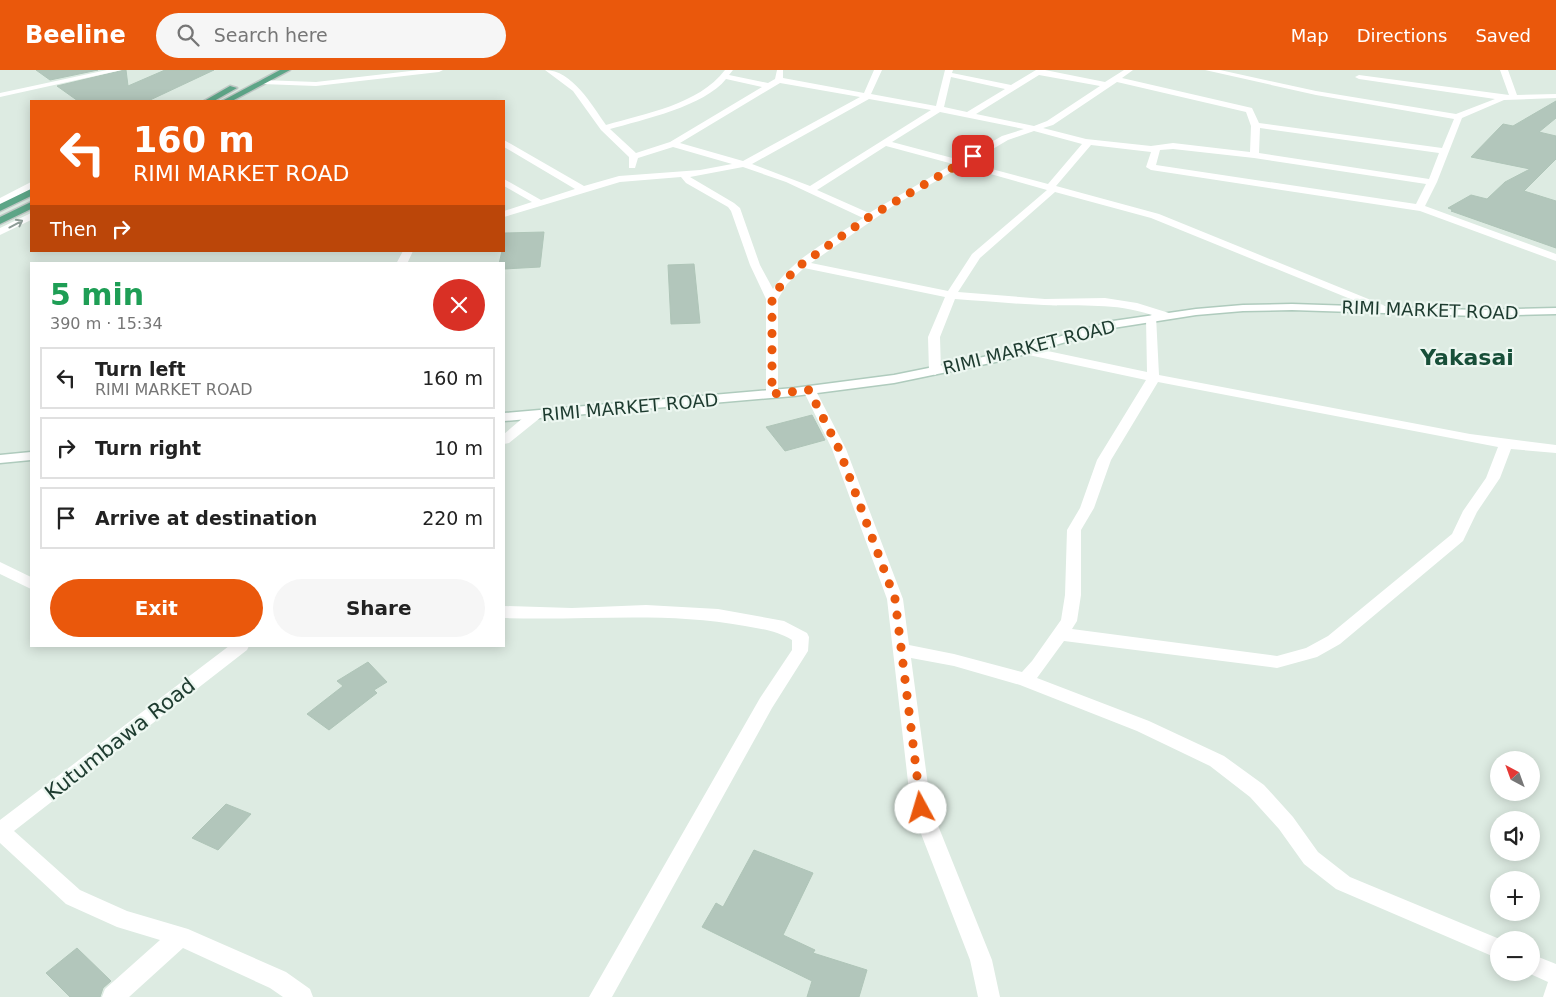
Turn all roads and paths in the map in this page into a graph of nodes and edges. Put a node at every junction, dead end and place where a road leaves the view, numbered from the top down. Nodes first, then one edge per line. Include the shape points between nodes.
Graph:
1 (118, 70) edge
2 (268, 70) edge
3 (286, 70) edge
4 (440, 70) edge
5 (549, 70) edge
6 (781, 70) edge
7 (878, 70) edge
8 (1129, 70) edge
9 (1209, 70) edge
10 (1504, 70) edge
11 (1039, 71) edge
12 (949, 72) edge
13 (727, 74) edge
14 (1359, 77) dead end
15 (779, 80) junction
16 (1114, 80) junction
17 (262, 82) junction
18 (1106, 85) junction
19 (769, 86) junction
20 (1012, 88) junction
21 (0, 95) edge
22 (1513, 96) junction
23 (1556, 96) edge
24 (866, 97) junction
25 (1503, 98) junction
26 (210, 100) edge
27 (228, 100) edge
28 (939, 109) junction
29 (968, 115) junction
30 (1457, 117) junction
31 (1256, 126) junction
32 (604, 128) junction
33 (1033, 128) junction
34 (1086, 142) junction
35 (505, 144) edge
36 (673, 144) junction
37 (886, 144) junction
38 (1157, 147) junction
39 (1445, 151) junction
40 (1254, 155) junction
41 (634, 156) junction
42 (960, 163) junction
43 (744, 164) junction
44 (684, 175) junction
45 (619, 179) junction
46 (1432, 182) junction
47 (505, 183) edge
48 (30, 187) edge
49 (1052, 188) junction
50 (582, 189) junction
51 (810, 190) junction
52 (30, 193) edge
53 (0, 202) edge
54 (538, 202) junction
55 (30, 206) edge
56 (0, 208) edge
57 (1422, 208) junction
58 (505, 214) edge
59 (30, 217) edge
60 (869, 217) junction
61 (0, 221) edge
62 (0, 232) edge
63 (1556, 258) edge
64 (802, 264) junction
65 (951, 295) junction
66 (772, 299) junction
67 (1384, 309) junction
68 (1556, 311) edge
69 (1167, 316) junction
70 (1152, 318) junction
71 (1024, 350) junction
72 (935, 371) junction
73 (1153, 378) junction
74 (809, 390) junction
75 (772, 394) junction
76 (535, 415) junction
77 (505, 417) edge
78 (505, 439) edge
79 (1506, 444) junction
80 (1556, 449) edge
81 (30, 456) edge
82 (0, 459) edge
83 (4, 573) edge
84 (30, 584) edge
85 (505, 612) edge
86 (1060, 634) junction
87 (240, 647) edge
88 (902, 650) junction
89 (1025, 680) junction
90 (0, 831) edge
91 (180, 936) junction
92 (1490, 945) edge
93 (1540, 968) edge
94 (1556, 975) edge
95 (1556, 990) edge
96 (113, 997) edge
97 (302, 997) edge
98 (600, 997) edge
99 (989, 997) edge
100 (1554, 997) edge

1 - 21 street
2 - 26 main road
3 - 17 main road
4 - 17 street via 316,84
5 - 32 street via 576,89
6 - 15 street
7 - 24 street
8 - 16 street
9 - 30 street
10 - 22 street
11 - 18 street
11 - 20 street
12 - 20 street
12 - 28 street
13 - 19 street
13 - 32 street via 696,97 677,106
14 - 25 street
15 - 19 street
15 - 24 street
16 - 18 street
16 - 31 street via 1249,110
17 - 27 main road
18 - 33 street via 1050,123
19 - 36 street
20 - 29 street
22 - 23 street
22 - 25 street
24 - 28 street
24 - 43 street
25 - 30 street
28 - 29 street
28 - 37 street
29 - 33 street
30 - 39 street
31 - 39 street
31 - 40 street
32 - 41 street
33 - 34 street
33 - 42 street via 1005,138
34 - 38 street
34 - 49 street
35 - 50 street
36 - 41 street
36 - 43 street
37 - 42 street
37 - 51 street
38 - 40 street
38 - 57 street via 1151,167
39 - 46 street
40 - 46 street
41 - 45 street via 631,169
42 - 49 street
42 - 60 street
43 - 44 street
43 - 51 street
44 - 45 street
44 - 66 street via 736,210 755,266
45 - 50 street
46 - 57 street via 1419,207
47 - 54 street
48 - 53 street
49 - 65 street via 976,256
49 - 67 street via 1155,216
50 - 54 street
51 - 60 street
52 - 56 main road
54 - 58 street
55 - 61 main road
57 - 63 street
62 -> 59 street
60 - 64 street
64 - 65 street
64 - 66 street via 783,282
65 - 69 street via 1046,302 1105,301 1137,306
65 - 72 street via 934,337
66 - 75 street
67 - 68 street, RIMI MARKET ROAD via 1485,313
67 - 69 street, RIMI MARKET ROAD via 1243,308
69 - 70 street, RIMI MARKET ROAD
70 - 71 street, RIMI MARKET ROAD via 1077,334
70 - 73 street
71 - 72 street, RIMI MARKET ROAD
71 - 73 street
72 - 74 street, RIMI MARKET ROAD
73 - 79 street
73 - 86 street via 1104,460 1087,508 1074,530 1073,596 1069,621
74 - 75 street, RIMI MARKET ROAD
74 - 88 street via 839,449 895,599
75 - 76 street, RIMI MARKET ROAD
76 - 77 street, RIMI MARKET ROAD
76 - 78 street
79 - 80 street
79 - 86 street via 1494,478 1470,511 1458,537 1334,640 1311,653 1277,662
81 - 82 street
83 - 84 street
85 - 98 street via 646,611 718,615 784,627 801,637 800,651 766,703
86 - 89 street
87 - 90 street, Kutumbawa Road
88 - 89 street via 954,660
88 - 99 street via 921,808 981,960
89 - 92 street via 1143,726 1216,761 1257,791 1311,858 1343,883
90 - 91 street via 73,897 124,920
91 - 96 street
91 - 97 street via 278,980
93 - 94 street
95 - 100 street

